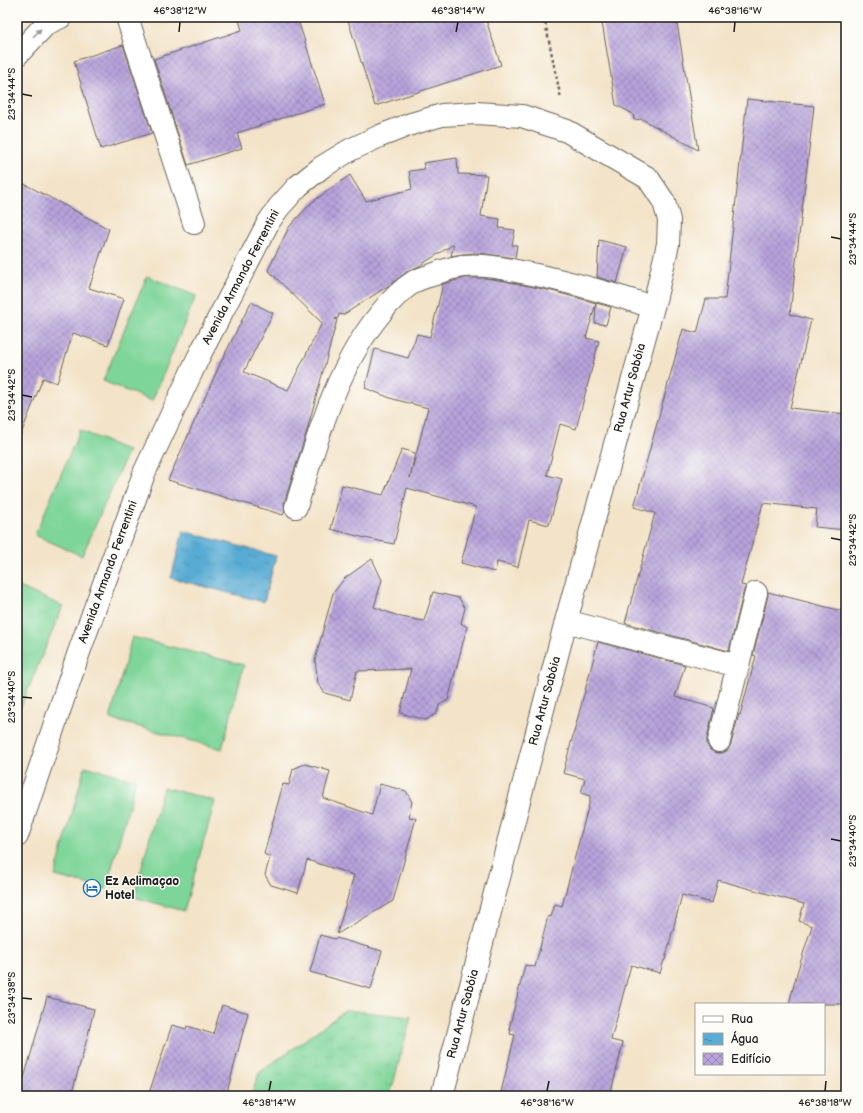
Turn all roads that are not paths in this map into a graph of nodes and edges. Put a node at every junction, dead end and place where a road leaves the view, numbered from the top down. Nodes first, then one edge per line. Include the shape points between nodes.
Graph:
1 (61, 17) edge
2 (127, 17) edge
3 (17, 55) edge
4 (194, 223) dead end
5 (653, 307) junction
6 (296, 507) dead end
7 (756, 593) dead end
8 (566, 621) junction
9 (738, 666) junction
10 (719, 741) dead end
11 (17, 836) edge
12 (442, 1096) edge

3 -> 1 street via 46,24
2 - 4 street
5 - 6 street via 549,277 490,266 464,266 444,270 416,281 392,299 368,328 351,356 318,435
5 - 8 street, Rua Artur Sabóia
5 - 11 street, Avenida Armando Ferrentini via 668,244 669,220 664,202 648,178 568,131 522,116 476,113 442,115 411,124 350,150 298,186 268,223 196,363 148,464 79,652
7 - 9 street
8 - 9 street
8 - 12 street, Rua Artur Sabóia
9 - 10 street

